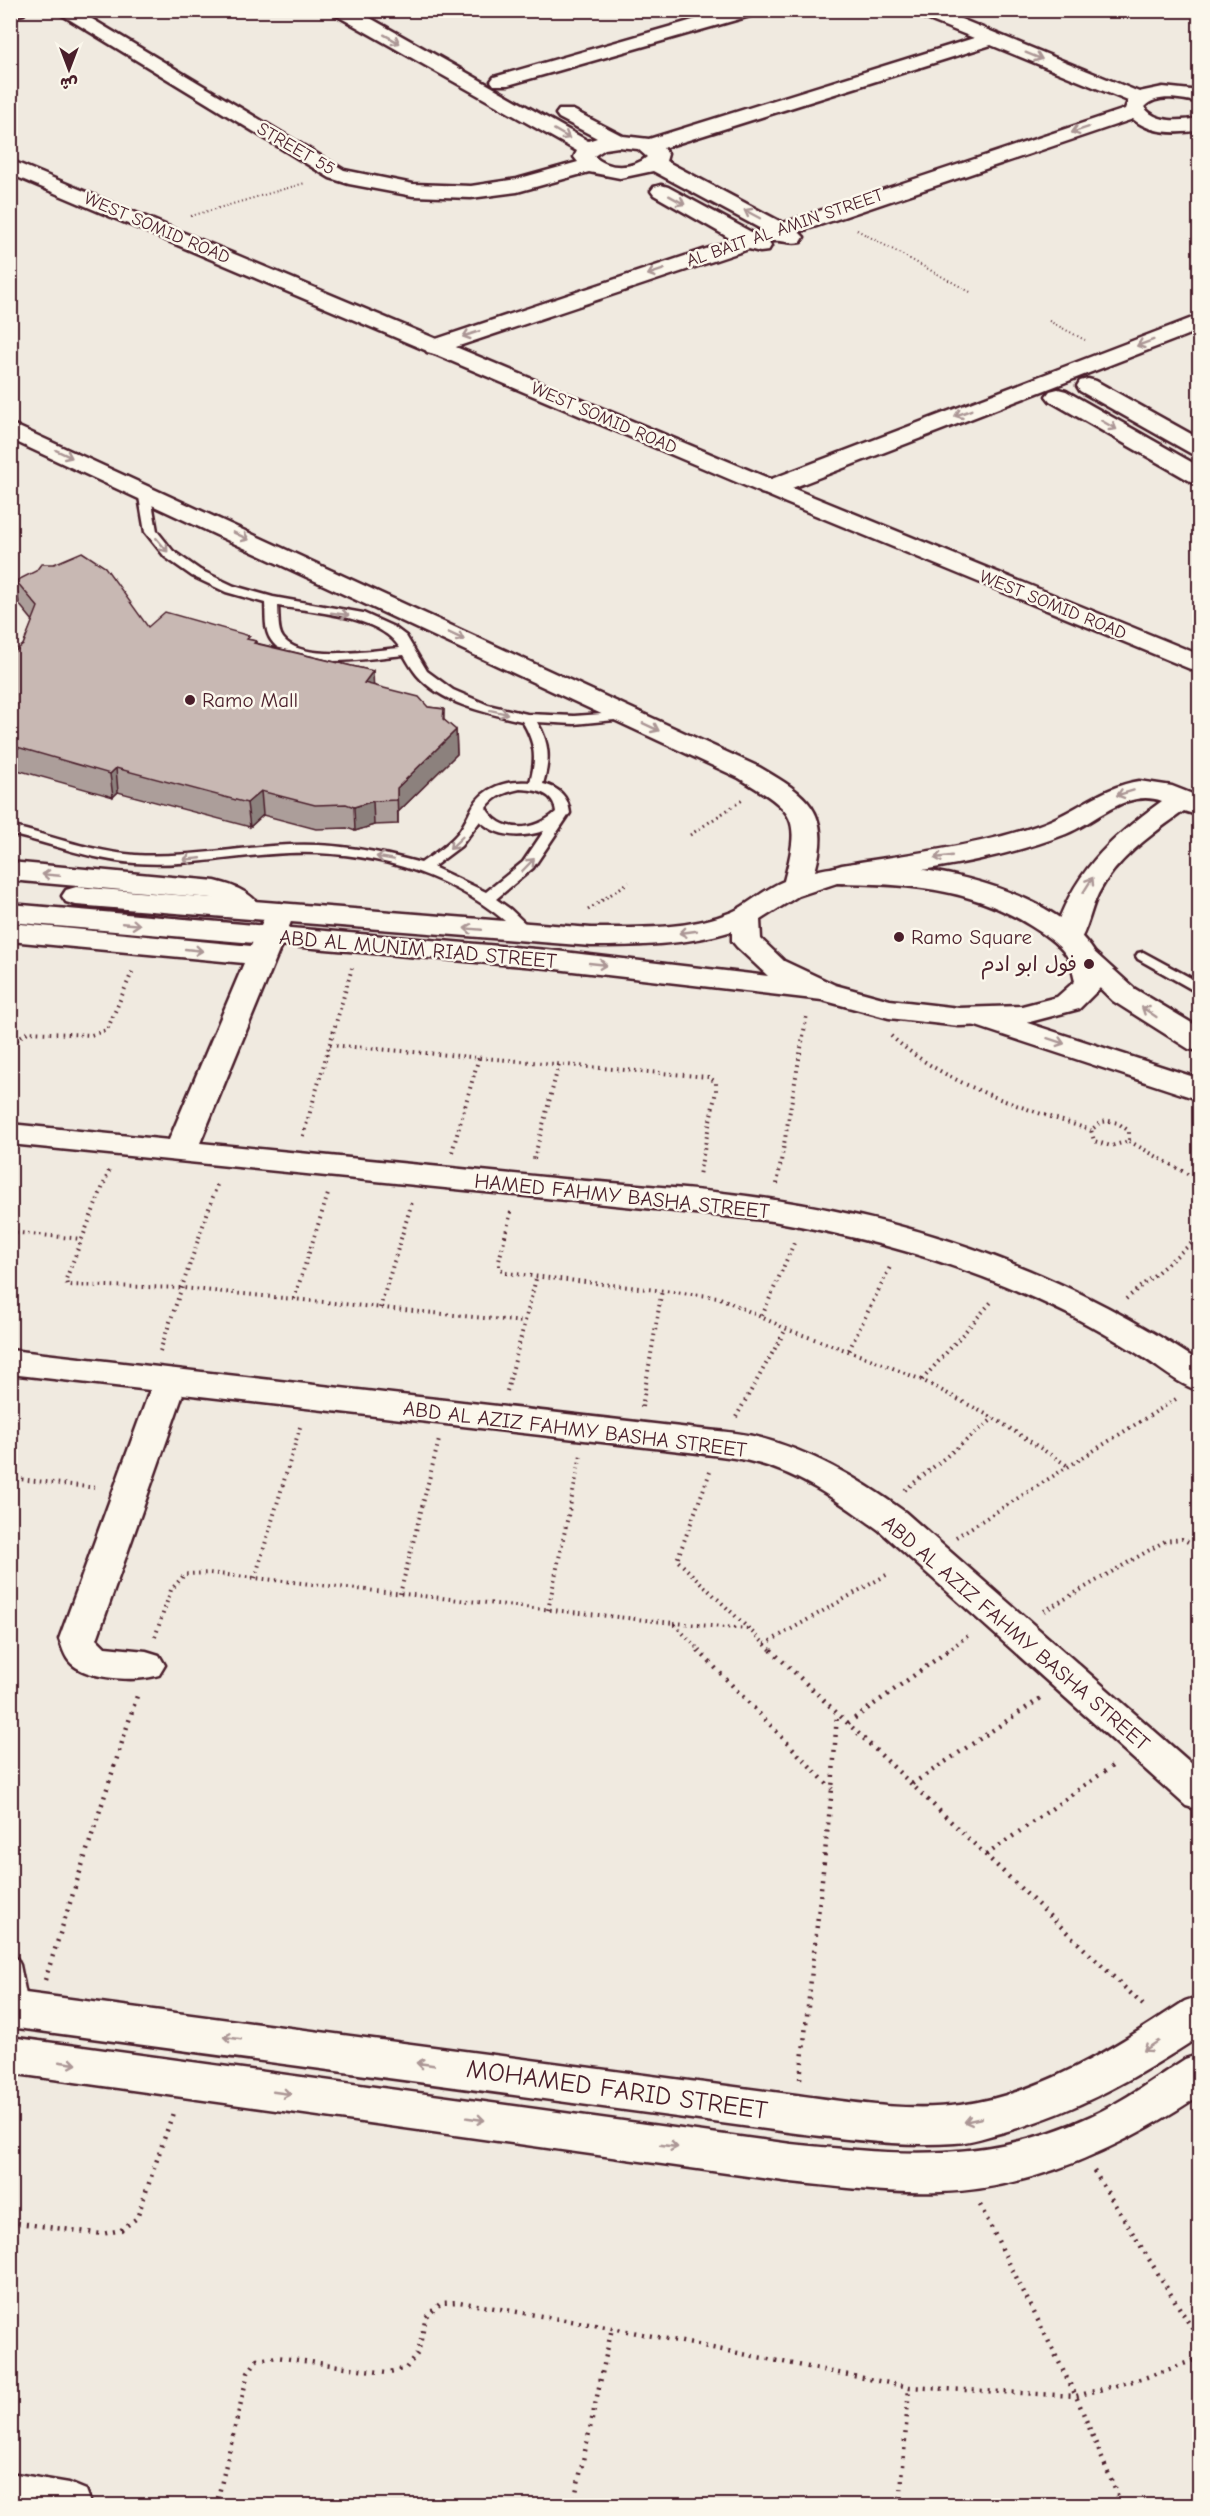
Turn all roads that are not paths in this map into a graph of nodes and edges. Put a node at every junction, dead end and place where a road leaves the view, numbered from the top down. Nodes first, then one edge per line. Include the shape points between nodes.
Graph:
1 (17, 10) edge
2 (63, 10) edge
3 (341, 10) edge
4 (373, 10) edge
5 (714, 10) edge
6 (750, 10) edge
7 (921, 10) edge
8 (970, 10) edge
9 (10, 12) edge
10 (991, 39) junction
11 (487, 78) junction
12 (1163, 93) junction
13 (1198, 95) edge
14 (1137, 105) junction
15 (1158, 123) junction
16 (1196, 127) edge
17 (618, 141) junction
18 (652, 155) junction
19 (590, 157) junction
20 (10, 166) edge
21 (626, 171) junction
22 (781, 229) junction
23 (749, 240) junction
24 (803, 242) junction
25 (773, 252) junction
26 (1200, 322) edge
27 (435, 346) junction
28 (1188, 350) dead end
29 (462, 358) junction
30 (1066, 388) junction
31 (10, 430) edge
32 (1200, 449) edge
33 (1200, 477) edge
34 (770, 488) junction
35 (144, 491) junction
36 (795, 498) junction
37 (271, 602) junction
38 (416, 617) junction
39 (389, 630) junction
40 (408, 651) junction
41 (1200, 665) edge
42 (626, 715) junction
43 (527, 718) junction
44 (535, 786) junction
45 (1190, 804) edge
46 (479, 808) junction
47 (556, 821) junction
48 (10, 830) edge
49 (422, 868) junction
50 (10, 871) edge
51 (837, 874) junction
52 (797, 885) junction
53 (94, 888) junction
54 (10, 891) edge
55 (487, 898) junction
56 (10, 913) edge
57 (745, 917) junction
58 (10, 932) edge
59 (527, 933) junction
60 (271, 935) junction
61 (1075, 948) junction
62 (1143, 956) dead end
63 (818, 990) junction
64 (1200, 990) edge
65 (981, 1017) junction
66 (1200, 1042) edge
67 (1200, 1090) edge
68 (10, 1134) edge
69 (180, 1152) junction
70 (10, 1362) edge
71 (160, 1380) junction
72 (1189, 1388) edge
73 (146, 1665) road end
74 (1200, 1796) edge
75 (10, 1965) edge
76 (22, 2010) edge
77 (1185, 2023) edge
78 (10, 2055) edge
79 (1200, 2072) edge
80 (10, 2496) edge
81 (69, 2505) edge

1 - 9 street
2 - 19 street, STREET 55 via 337,174 383,187 438,194 494,190
3 -> 11 street
4 - 11 street
5 - 11 street
6 - 11 street
7 - 10 street
8 - 12 street
10 -> 14 street
10 - 18 street
11 - 17 street
11 -> 19 street
12 - 13 street
12 - 14 street, AL BAIT AL AMIN STREET
14 - 15 street via 1140,116
14 -> 22 street, AL BAIT AL AMIN STREET
15 - 16 street
15 - 24 street, AL BAIT AL AMIN STREET
17 - 18 street
17 - 19 street, STREET 55 via 600,144
18 - 21 street via 642,168
22 -> 18 street
19 - 21 street via 606,170
20 - 27 street, WEST SOMID ROAD
21 -> 23 street
22 - 23 street, AL BAIT AL AMIN STREET
22 - 24 street
23 - 25 street
23 -> 27 street, AL BAIT AL AMIN STREET
24 - 25 street, AL BAIT AL AMIN STREET
25 - 29 street, AL BAIT AL AMIN STREET
26 -> 30 street via 1112,355
27 - 29 street, WEST SOMID ROAD
28 - 30 street
29 - 34 street, WEST SOMID ROAD
30 - 32 street
30 -> 33 street
30 -> 34 street
30 - 36 street
31 -> 35 street
34 - 36 street, WEST SOMID ROAD
35 -> 37 lane via 151,532 169,554 196,573
35 -> 38 street
36 - 41 street, WEST SOMID ROAD
37 -> 39 lane via 357,616
37 - 40 lane via 276,639 288,649 329,657
38 - 39 lane
38 -> 42 street
39 - 40 lane
40 -> 43 lane via 422,673 448,693 484,708
42 - 43 lane via 574,720
42 -> 52 street via 767,783 799,806 807,826 807,844
43 - 44 lane via 539,735 544,753
44 - 46 lane via 505,787 492,792
44 - 47 lane via 558,796 564,804
45 -> 51 street via 1164,792 1129,791 1076,819 1008,844
61 -> 45 street via 1072,916 1105,861 1130,837
46 - 47 lane via 490,824 502,829 532,831
46 -> 49 lane via 461,840
55 -> 47 lane via 533,862 548,842
49 -> 48 lane via 347,850 292,848 184,860 133,859 85,851
49 - 55 lane
53 -> 50 street
51 - 52 street
51 - 61 street via 925,878 965,888 1014,904 1054,928
52 - 57 street via 768,898
53 - 54 street, ABD AL MUNIM RIAD STREET
53 - 60 street, ABD AL MUNIM RIAD STREET via 249,910
55 - 59 lane via 512,915
56 -> 60 street, ABD AL MUNIM RIAD STREET
57 -> 59 street, ABD AL MUNIM RIAD STREET via 704,930 656,937 591,938
57 - 63 street via 747,941 774,967
58 -> 60 street via 143,945
59 -> 60 street, ABD AL MUNIM RIAD STREET
60 -> 63 street, ABD AL MUNIM RIAD STREET via 632,968
60 - 69 street
61 - 65 street via 1089,982 1068,1003 1022,1015
66 -> 61 street via 1124,995
62 - 64 lane
63 - 65 street via 890,1009
65 -> 67 street
68 - 69 street, HAMED FAHMY BASHA STREET
69 - 72 street, HAMED FAHMY BASHA STREET via 772,1210 905,1237 1015,1274 1105,1317 1150,1343
70 - 71 street, ABD AL AZIZ FAHMY BASHA STREET
71 - 73 street via 130,1492 78,1639 83,1652 97,1660
71 - 74 street, ABD AL AZIZ FAHMY BASHA STREET via 720,1444 753,1449 804,1466 878,1511
75 - 76 lane
77 -> 76 street, MOHAMED FARID STREET via 1129,2061 1070,2092 1015,2111 958,2124 890,2125
78 -> 79 street via 791,2163 891,2172 963,2171 1032,2157 1095,2135
80 - 81 street

